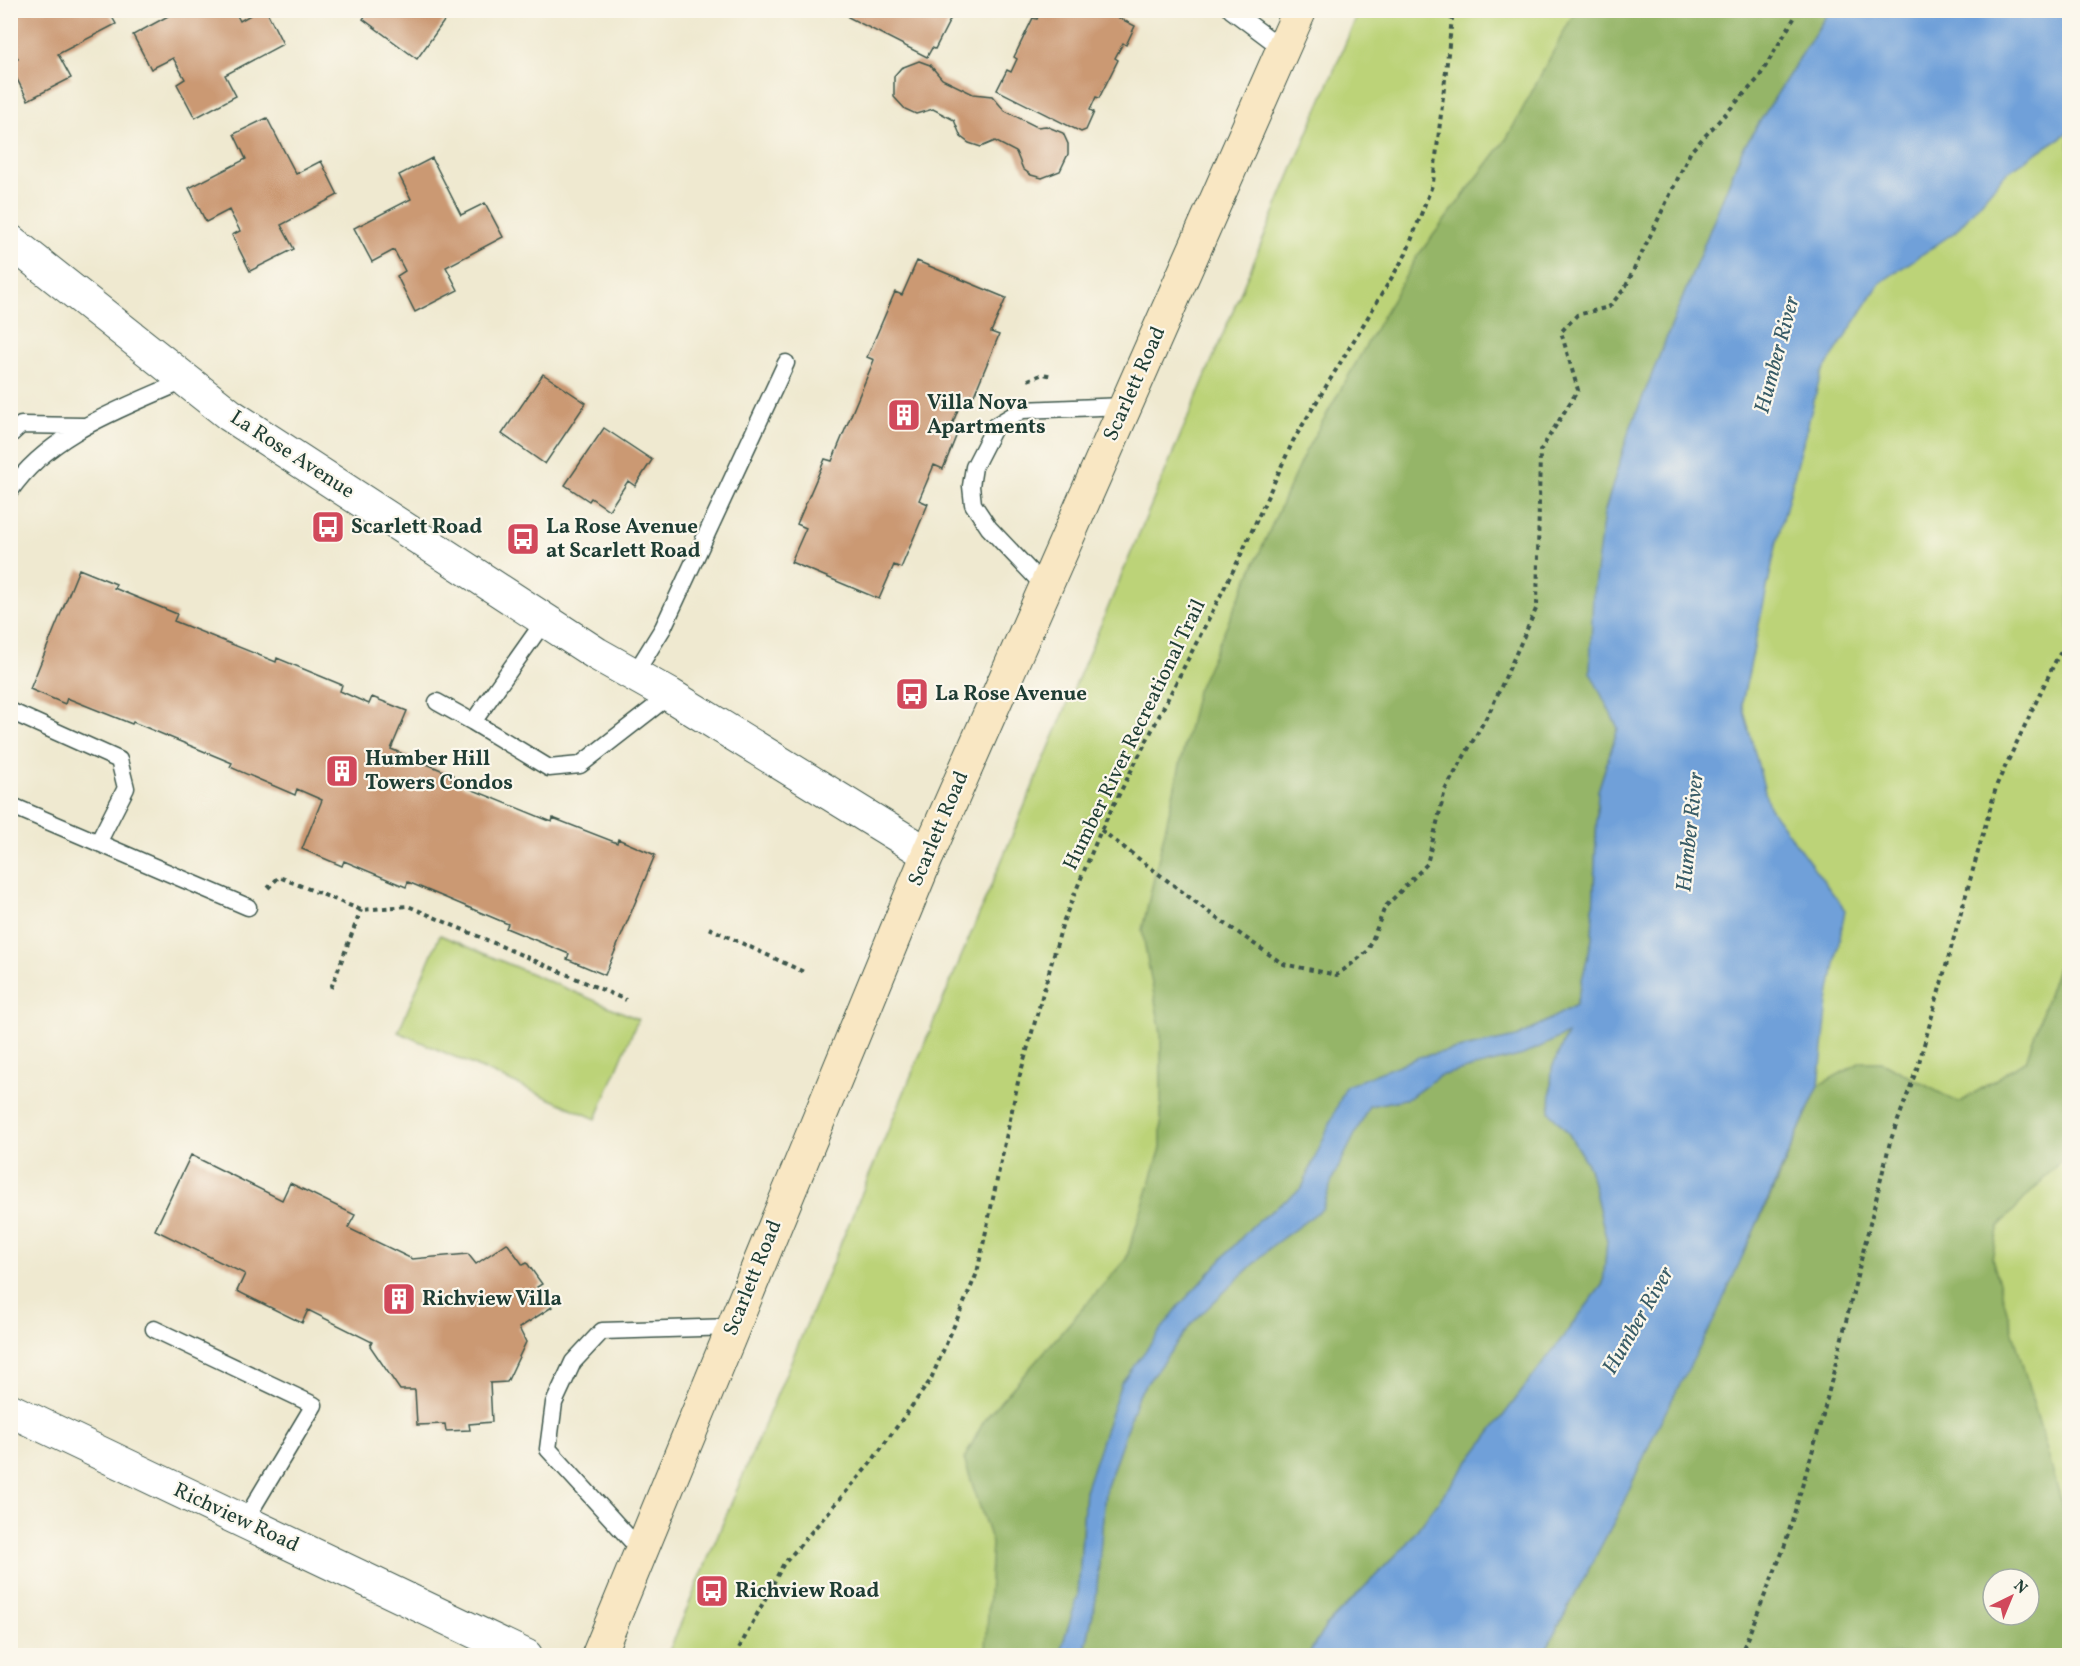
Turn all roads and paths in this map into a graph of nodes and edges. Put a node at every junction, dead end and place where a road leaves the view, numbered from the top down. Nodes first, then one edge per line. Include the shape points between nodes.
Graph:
1 (1231, 10) edge
2 (1300, 10) edge
3 (1453, 10) edge
4 (1799, 10) edge
5 (1283, 49) junction
6 (10, 241) edge
7 (786, 363) dead end
8 (186, 380) junction
9 (1125, 406) junction
10 (83, 426) junction
11 (10, 435) edge
12 (10, 490) edge
13 (1045, 587) junction
14 (545, 620) junction
15 (2070, 638) edge
16 (634, 675) junction
17 (670, 695) junction
18 (437, 702) dead end
19 (10, 711) edge
20 (473, 722) junction
21 (10, 805) edge
22 (1101, 830) junction
23 (98, 843) junction
24 (928, 854) junction
25 (248, 907) joint
26 (361, 910) junction
27 (710, 928) dead end
28 (806, 973) dead end
29 (331, 988) dead end
30 (626, 1000) dead end
31 (733, 1327) junction
32 (154, 1329) dead end
33 (10, 1410) edge
34 (244, 1522) junction
35 (641, 1551) junction
36 (526, 1656) edge
37 (598, 1656) edge
38 (735, 1656) edge
39 (1740, 1656) edge

1 - 5 lane
2 - 5 main road, Scarlett Road
3 - 22 path, Humber River Recreational Trail via 1434,183 1406,254 1293,441 1238,561
4 - 22 path via 1758,79 1691,151 1625,288 1609,307 1578,315 1560,332 1578,390 1540,450 1537,607 1491,709 1445,790 1427,864 1385,907 1368,951 1337,975 1283,964
5 - 9 main road, Scarlett Road
6 - 8 street, La Rose Avenue
7 - 16 lane via 663,628
8 - 10 lane
8 - 14 street, La Rose Avenue via 230,415
9 - 13 main road, Scarlett Road
9 - 13 lane via 1022,410 995,426 974,467 973,504 989,528
10 - 11 lane via 21,425
10 - 12 lane via 24,470
13 - 24 main road, Scarlett Road
14 - 16 street, La Rose Avenue
14 - 20 lane
15 - 39 path via 1996,784 1918,1066 1890,1142 1823,1415 1784,1548
16 - 17 street, La Rose Avenue
17 - 20 lane via 580,765 549,768
17 - 24 street, La Rose Avenue
18 - 20 lane
19 - 23 lane via 119,760 126,788
21 - 23 lane
22 - 38 path, Humber River Recreational Trail via 1063,922 1024,1060 977,1273 935,1370 869,1466 783,1565
23 - 25 lane
24 - 31 main road, Scarlett Road
25 - 26 path via 279,877
26 - 29 path
26 - 30 path via 408,906
27 - 28 path
31 - 35 main road, Scarlett Road
31 - 35 lane via 602,1331 573,1362 554,1403 548,1449
32 - 34 lane via 314,1406
33 - 34 street, Richview Road
34 - 36 street, Richview Road
35 - 37 main road, Scarlett Road

